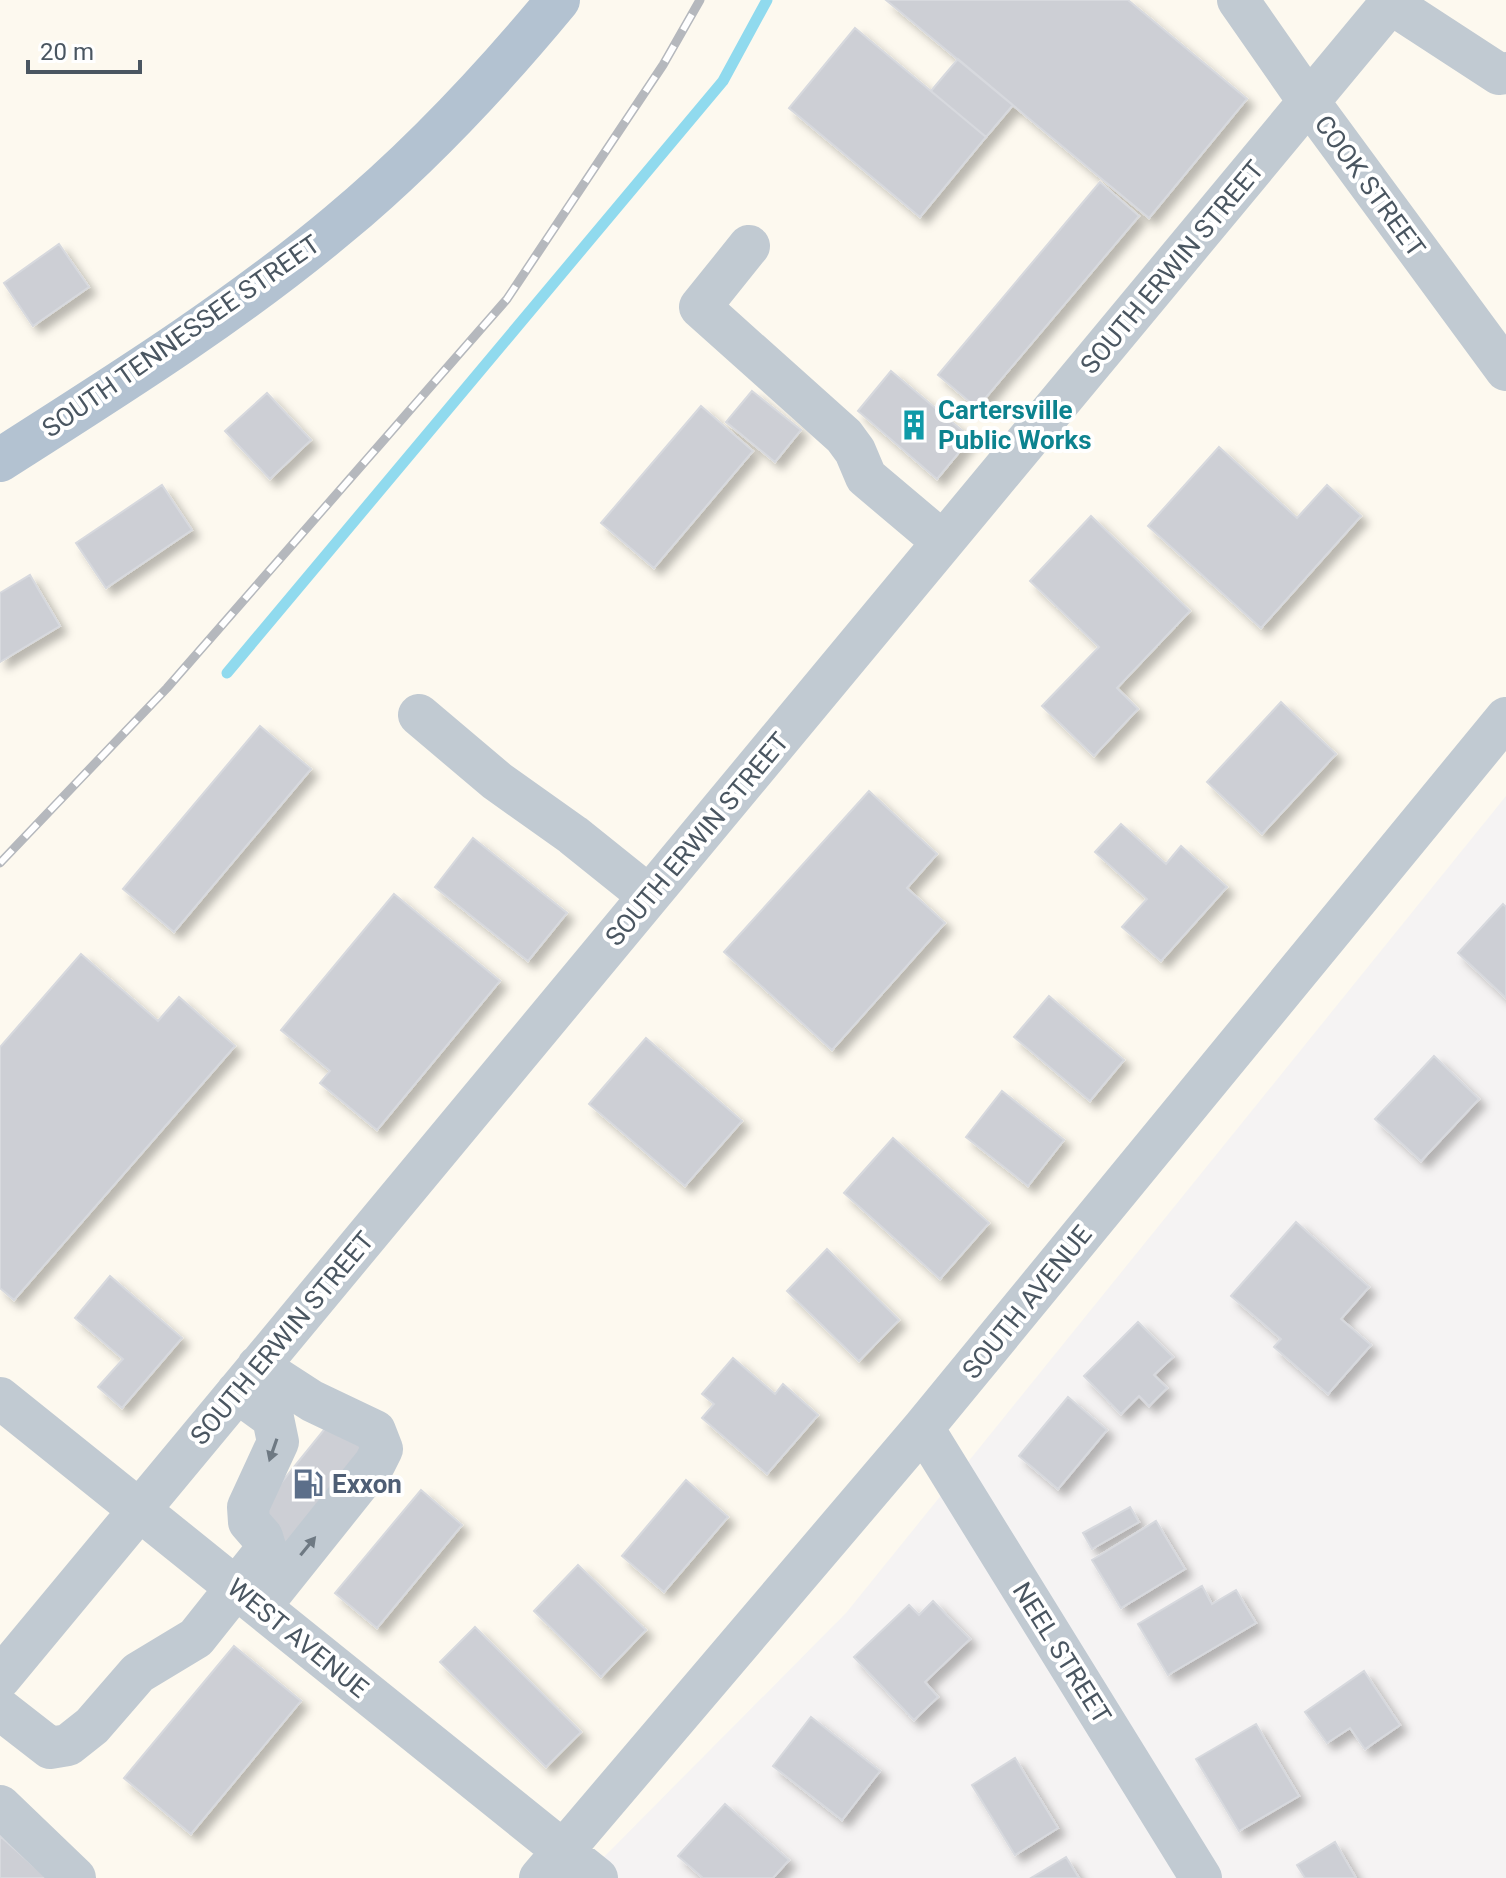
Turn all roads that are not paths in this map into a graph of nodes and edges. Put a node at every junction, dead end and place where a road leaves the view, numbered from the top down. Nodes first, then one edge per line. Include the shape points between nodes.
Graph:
1 (558, 0) edge
2 (1238, 0) edge
3 (1391, 2) edge
4 (1506, 73) edge
5 (1309, 102) junction
6 (749, 246) dead end
7 (1506, 370) edge
8 (0, 460) edge
9 (943, 542) junction
10 (419, 715) dead end
11 (1506, 718) edge
12 (649, 896) junction
13 (248, 1379) junction
14 (0, 1398) edge
15 (923, 1428) junction
16 (138, 1511) junction
17 (247, 1598) junction
18 (0, 1678) edge
19 (0, 1709) edge
20 (0, 1806) edge
21 (552, 1864) edge
22 (75, 1878) edge
23 (597, 1878) edge
24 (1201, 1878) edge

1 - 8 main road, SOUTH TENNESSEE STREET via 480,91 340,223 201,329
2 - 5 street, COOK STREET
3 - 4 street via 1499,74
3 - 5 street, SOUTH ERWIN STREET
5 - 7 street, COOK STREET
5 - 9 street, SOUTH ERWIN STREET
6 - 9 street via 700,307 844,436 866,477
9 - 12 street, SOUTH ERWIN STREET
10 - 12 street
11 - 15 street, SOUTH AVENUE
12 - 13 street, SOUTH ERWIN STREET
13 - 16 street, SOUTH ERWIN STREET
13 -> 17 street via 273,1418 278,1442 248,1507 249,1522 266,1550
17 -> 13 street via 375,1463 382,1449 375,1431
14 - 16 street, WEST AVENUE
15 - 21 street, SOUTH AVENUE
15 - 24 street, NEEL STREET
16 - 17 street, WEST AVENUE
16 - 18 street, SOUTH ERWIN STREET
17 - 19 street via 196,1638 138,1673 68,1745 50,1748
17 - 21 street, WEST AVENUE
20 - 22 street
21 - 23 street, WEST AVENUE

